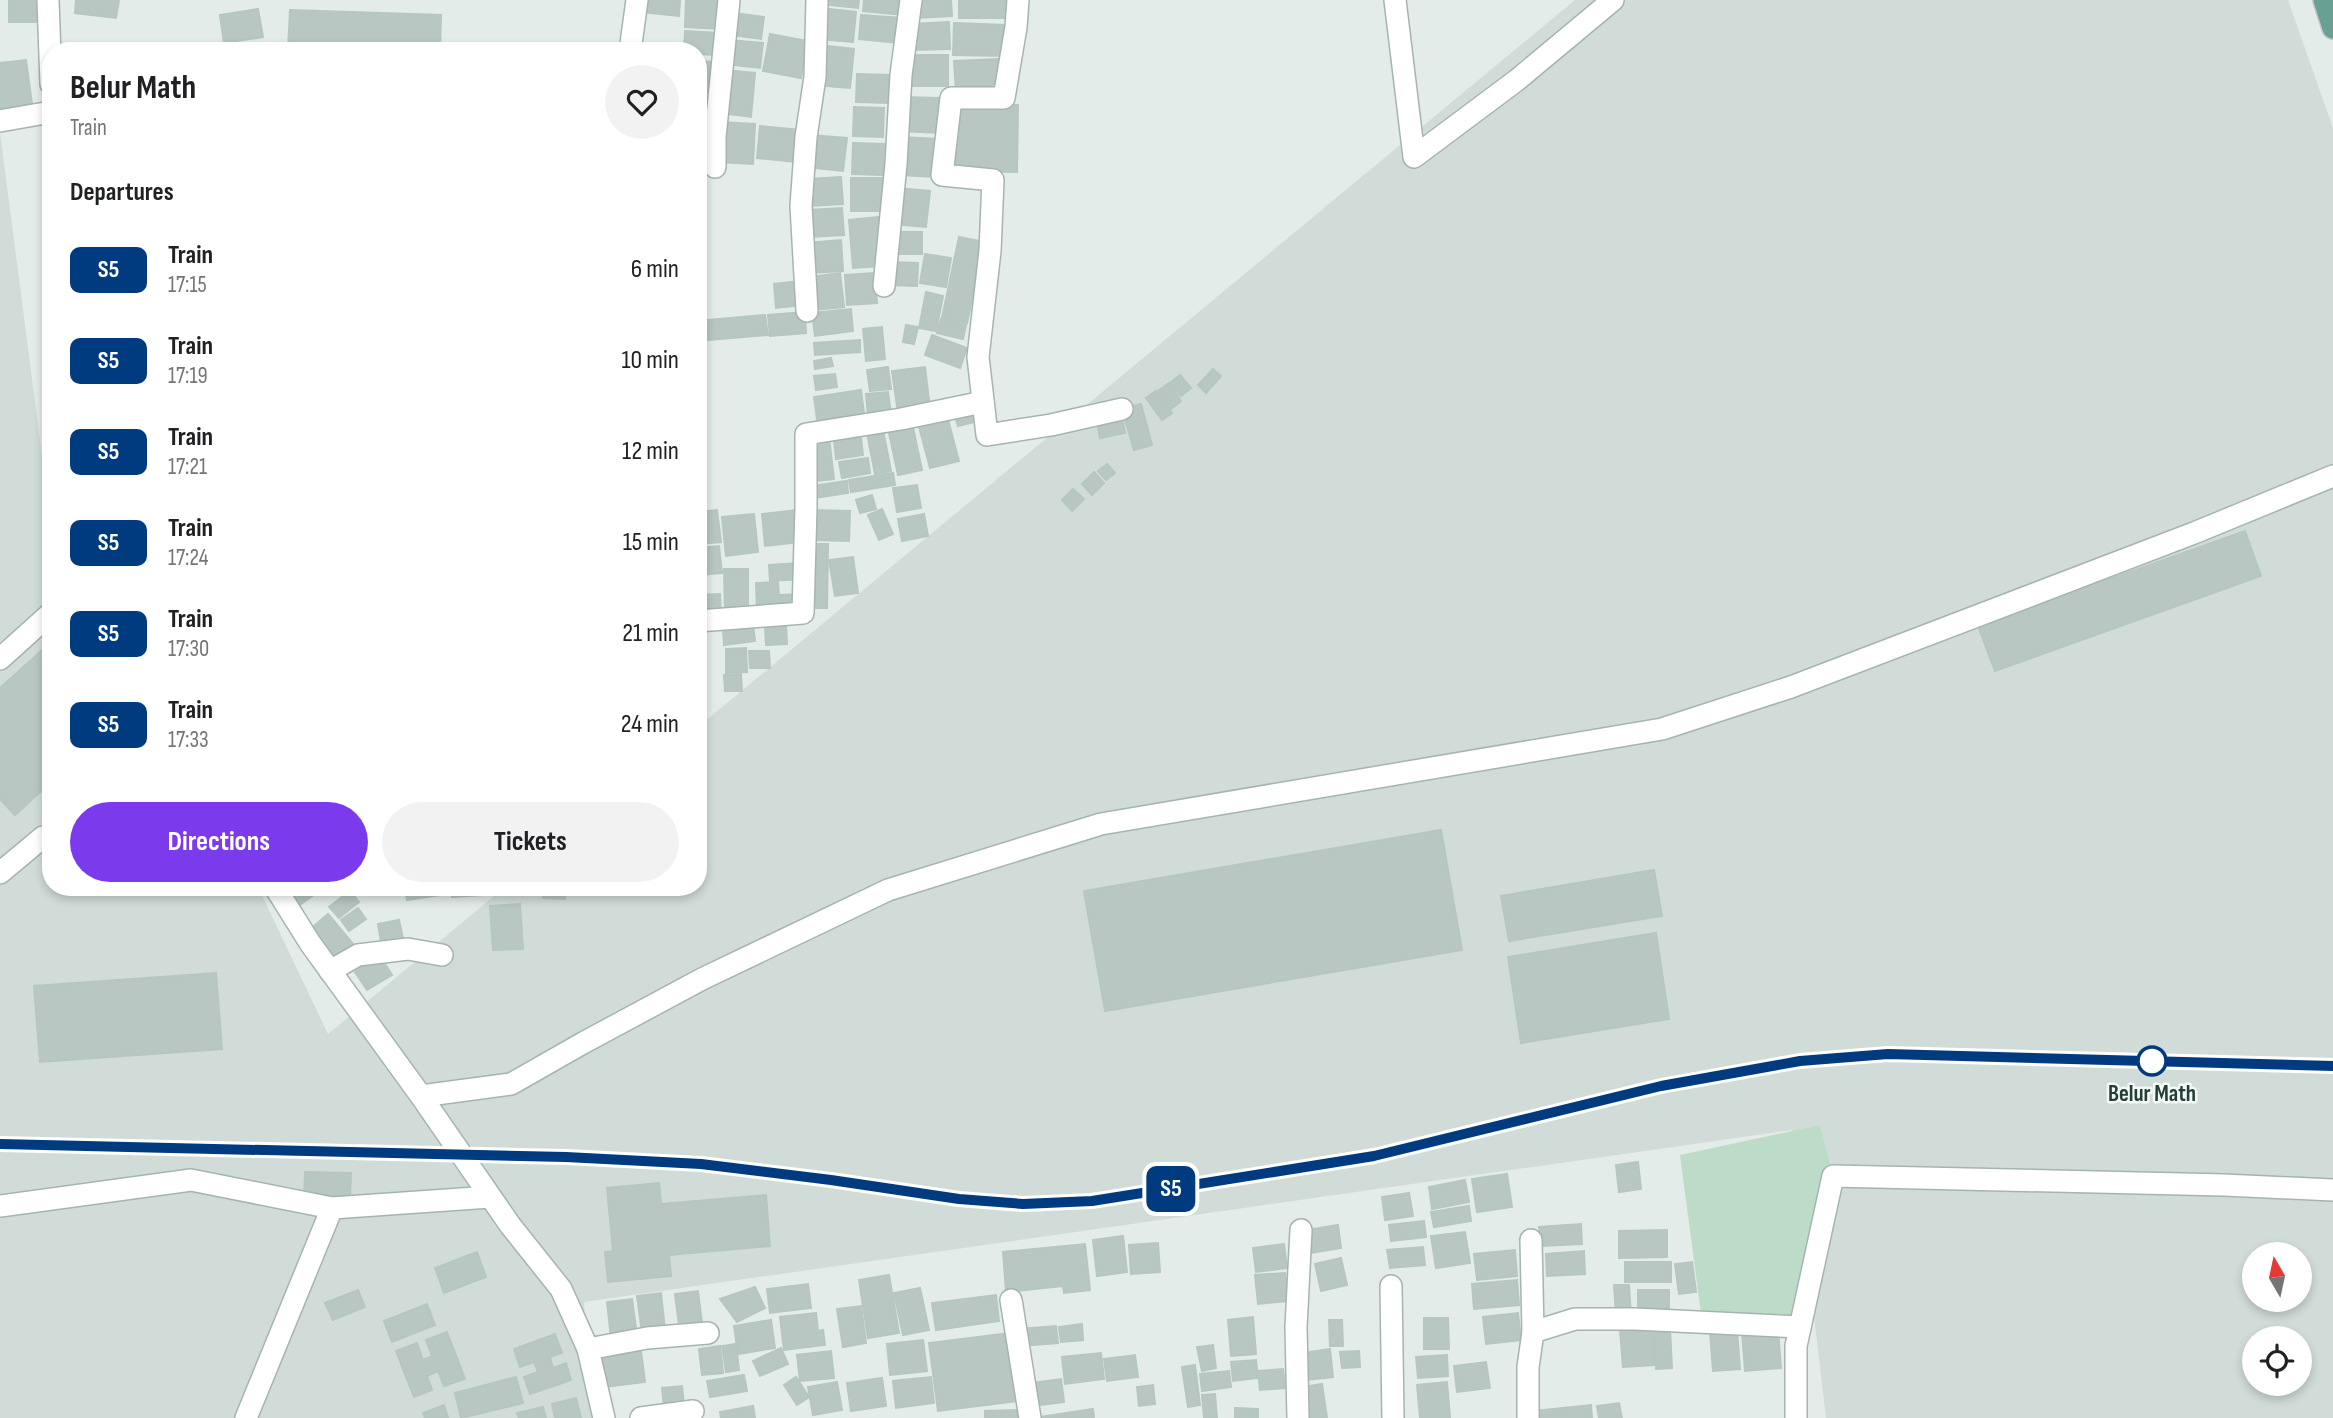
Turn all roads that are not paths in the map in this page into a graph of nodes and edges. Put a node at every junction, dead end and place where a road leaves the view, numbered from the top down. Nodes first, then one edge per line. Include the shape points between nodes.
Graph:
1 (48, 0) edge
2 (637, 0) edge
3 (729, 0) edge
4 (817, 0) edge
5 (911, 0) edge
6 (1018, 0) edge
7 (1395, 0) edge
8 (1613, 0) edge
9 (50, 42) edge
10 (631, 42) edge
11 (42, 114) edge
12 (0, 121) edge
13 (715, 167) dead end
14 (884, 286) dead end
15 (807, 311) dead end
16 (983, 402) junction
17 (1122, 409) dead end
18 (2333, 476) edge
19 (707, 620) edge
20 (42, 621) edge
21 (0, 659) edge
22 (42, 838) edge
23 (0, 873) edge
24 (281, 896) edge
25 (442, 955) dead end
26 (331, 971) junction
27 (421, 1096) junction
28 (2333, 1190) edge
29 (490, 1197) junction
30 (0, 1206) edge
31 (332, 1208) junction
32 (1301, 1230) dead end
33 (1531, 1240) dead end
34 (1391, 1286) dead end
35 (1011, 1300) dead end
36 (1800, 1327) junction
37 (1533, 1332) junction
38 (708, 1334) dead end
39 (587, 1349) junction
40 (693, 1411) dead end
41 (246, 1418) edge
42 (604, 1418) edge
43 (641, 1418) edge
44 (1030, 1418) edge
45 (1298, 1418) edge
46 (1393, 1418) edge
47 (1528, 1418) edge
48 (1796, 1418) edge

1 - 9 street
2 - 10 street
3 - 13 street
4 - 15 street via 815,76 801,206
5 - 14 street
6 - 16 street via 1004,98 951,98 944,148 942,176 993,180 978,357
7 - 8 street via 1414,157
11 - 12 street
16 - 17 street via 987,435
16 - 19 street via 806,434 803,613
18 - 27 street via 1815,678 1662,729 1101,824 887,890 702,979 511,1084
20 - 21 street
22 - 23 street
24 - 26 street
25 - 26 street via 408,948 358,955
26 - 27 street
27 - 29 street
28 - 36 street via 1833,1176
29 - 31 street
29 - 39 street via 561,1289
30 - 31 street via 191,1180
31 - 41 street
32 - 45 street
33 - 37 street
34 - 46 street
35 - 44 street
36 - 37 street via 1575,1319
36 - 48 street
37 - 47 street
38 - 39 street via 646,1338
39 - 42 street
40 - 43 street

